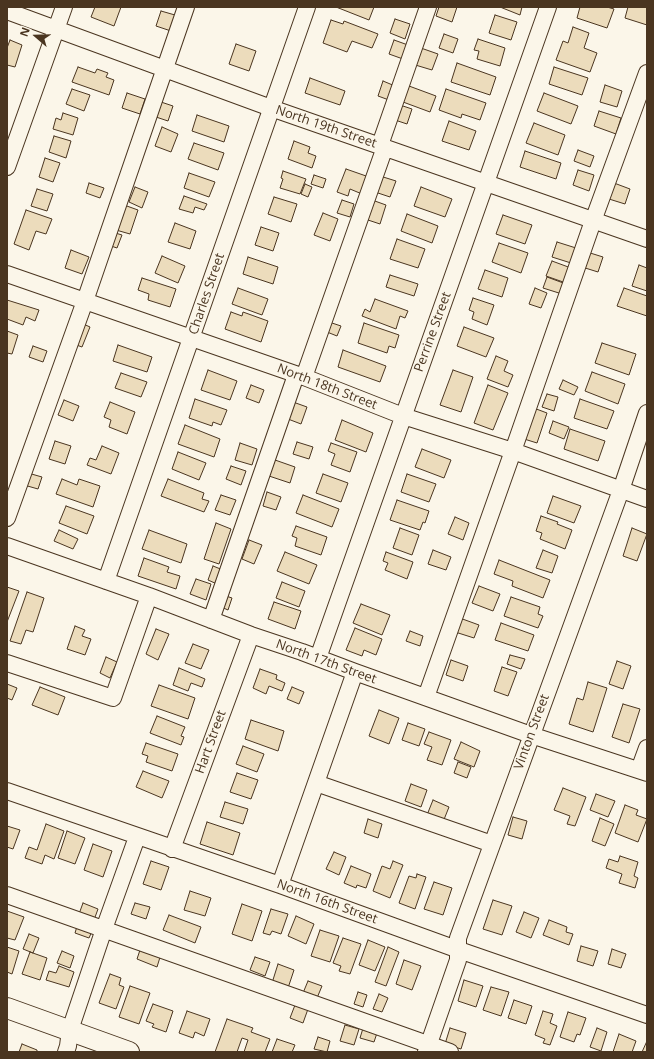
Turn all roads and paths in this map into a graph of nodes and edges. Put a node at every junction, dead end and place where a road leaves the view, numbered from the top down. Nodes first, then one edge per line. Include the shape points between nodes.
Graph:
1 (64, 7) edge
2 (186, 7) edge
3 (307, 7) edge
4 (428, 7) edge
5 (548, 7) edge
6 (7, 11) edge
7 (56, 29) junction
8 (164, 70) junction
9 (647, 73) edge
10 (271, 108) junction
11 (10, 146) edge
12 (382, 146) junction
13 (7, 167) edge
14 (486, 183) junction
15 (593, 221) junction
16 (647, 239) edge
17 (7, 274) edge
18 (85, 301) junction
19 (192, 339) junction
20 (300, 376) junction
21 (647, 413) edge
22 (403, 416) junction
23 (514, 451) junction
24 (621, 490) junction
25 (647, 499) edge
26 (7, 518) edge
27 (7, 546) edge
28 (106, 581) junction
29 (149, 596) junction
30 (211, 620) junction
31 (251, 635) junction
32 (318, 658) junction
33 (7, 663) edge
34 (355, 672) junction
35 (426, 697) junction
36 (531, 734) junction
37 (647, 748) edge
38 (643, 772) edge
39 (316, 783) junction
40 (7, 791) edge
41 (137, 837) junction
42 (492, 844) junction
43 (172, 849) junction
44 (280, 885) junction
45 (7, 895) edge
46 (104, 929) junction
47 (459, 950) junction
48 (7, 1008) edge
49 (647, 1015) edge
50 (70, 1030) junction
51 (427, 1048) edge
52 (66, 1052) edge
53 (129, 1052) edge
54 (450, 1052) edge

1 - 7 street
2 - 8 street
3 - 10 street, Charles Street
4 - 12 street
5 - 14 street, Perrine Street
6 - 7 street, North 19th Street
7 - 8 street, North 19th Street
7 - 11 street
8 - 10 street, North 19th Street
8 - 18 street
9 - 15 street
10 - 12 street, North 19th Street
10 - 19 street, Charles Street
11 - 13 street
12 - 14 street, North 19th Street
12 - 20 street
14 - 15 street, North 19th Street
14 - 22 street, Perrine Street
15 - 16 street, North 19th Street
15 - 23 street
17 - 18 street, North 18th Street
18 - 19 street, North 18th Street
18 - 26 street
19 - 20 street, North 18th Street
19 - 28 street, Charles Street
20 - 22 street, North 18th Street
20 - 30 street
21 - 24 street, Vinton Street
22 - 23 street, North 18th Street
22 - 32 street, Perrine Street
23 - 24 street, North 18th Street
23 - 35 street
24 - 25 street, North 18th Street
24 - 36 street, Vinton Street
27 - 28 street, North 17th Street
28 - 29 street, North 17th Street
29 - 30 street, North 17th Street
29 - 33 street via 113,698
30 - 31 street, North 17th Street
31 - 32 street, North 17th Street
31 - 43 street, Hart Street
32 - 34 street, North 17th Street
34 - 35 street, North 17th Street
34 - 39 street
35 - 36 street, North 17th Street
36 - 38 street, North 17th Street
36 - 42 street, Vinton Street
37 - 38 street
39 - 42 street
39 - 44 street
40 - 41 street, North 16th Street
41 - 43 street, North 16th Street
41 - 46 street
42 - 47 street, Vinton Street via 458,938
43 - 44 street, North 16th Street
44 - 47 street, North 16th Street
45 - 46 street
46 - 50 street
46 - 51 street
47 - 49 street, North 16th Street
47 - 51 street, Vinton Street via 458,960
48 - 50 main road
50 - 52 street
50 - 53 main road
51 - 54 street

